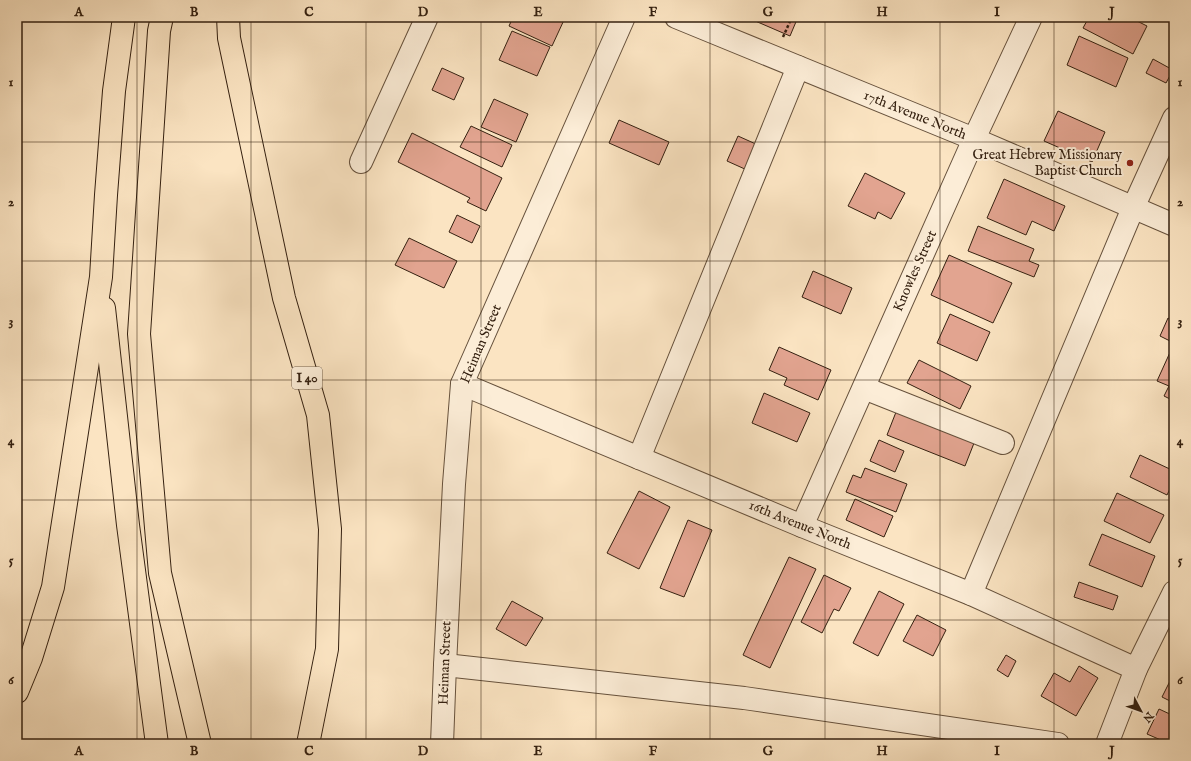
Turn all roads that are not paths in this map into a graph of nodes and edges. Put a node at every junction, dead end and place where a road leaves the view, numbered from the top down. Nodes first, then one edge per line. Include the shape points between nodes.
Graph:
1 (124, 17) edge
2 (162, 17) edge
3 (228, 17) edge
4 (427, 17) edge
5 (624, 17) edge
6 (676, 17) edge
7 (1031, 17) edge
8 (798, 67) junction
9 (1174, 118) edge
10 (974, 139) junction
11 (361, 162) dead end
12 (1134, 208) junction
13 (1174, 225) edge
14 (101, 277) junction
15 (462, 384) junction
16 (864, 388) junction
17 (1003, 443) dead end
18 (639, 458) junction
19 (802, 526) junction
20 (1174, 592) edge
21 (971, 594) junction
22 (445, 665) junction
23 (1136, 669) junction
24 (17, 692) edge
25 (157, 744) edge
26 (200, 744) edge
27 (308, 744) edge
28 (442, 744) edge
29 (1058, 744) edge
30 (1107, 744) edge

1 - 14 highway via 114,99
2 - 26 highway via 139,334 160,573
3 - 27 highway, I 40 via 228,38 284,298 318,415 330,529 327,649
4 - 11 street
5 - 15 street, Heiman Street
6 - 8 street, 17th Avenue North
7 - 10 street, Knowles Street
8 - 10 street, 17th Avenue North
8 - 18 street
9 - 12 street
10 - 12 street, 17th Avenue North
10 - 16 street, Knowles Street
12 - 13 street, 17th Avenue North
12 - 21 street
14 - 24 highway via 54,587
14 - 25 highway via 128,526
15 - 18 street, 16th Avenue North
15 - 22 street, Heiman Street
16 - 17 street
16 - 19 street, Knowles Street
18 - 19 street, 16th Avenue North
19 - 21 street, 16th Avenue North
20 - 23 street
21 - 23 street, 16th Avenue North
22 - 28 street, Heiman Street
22 - 29 street via 744,698
23 - 30 street

